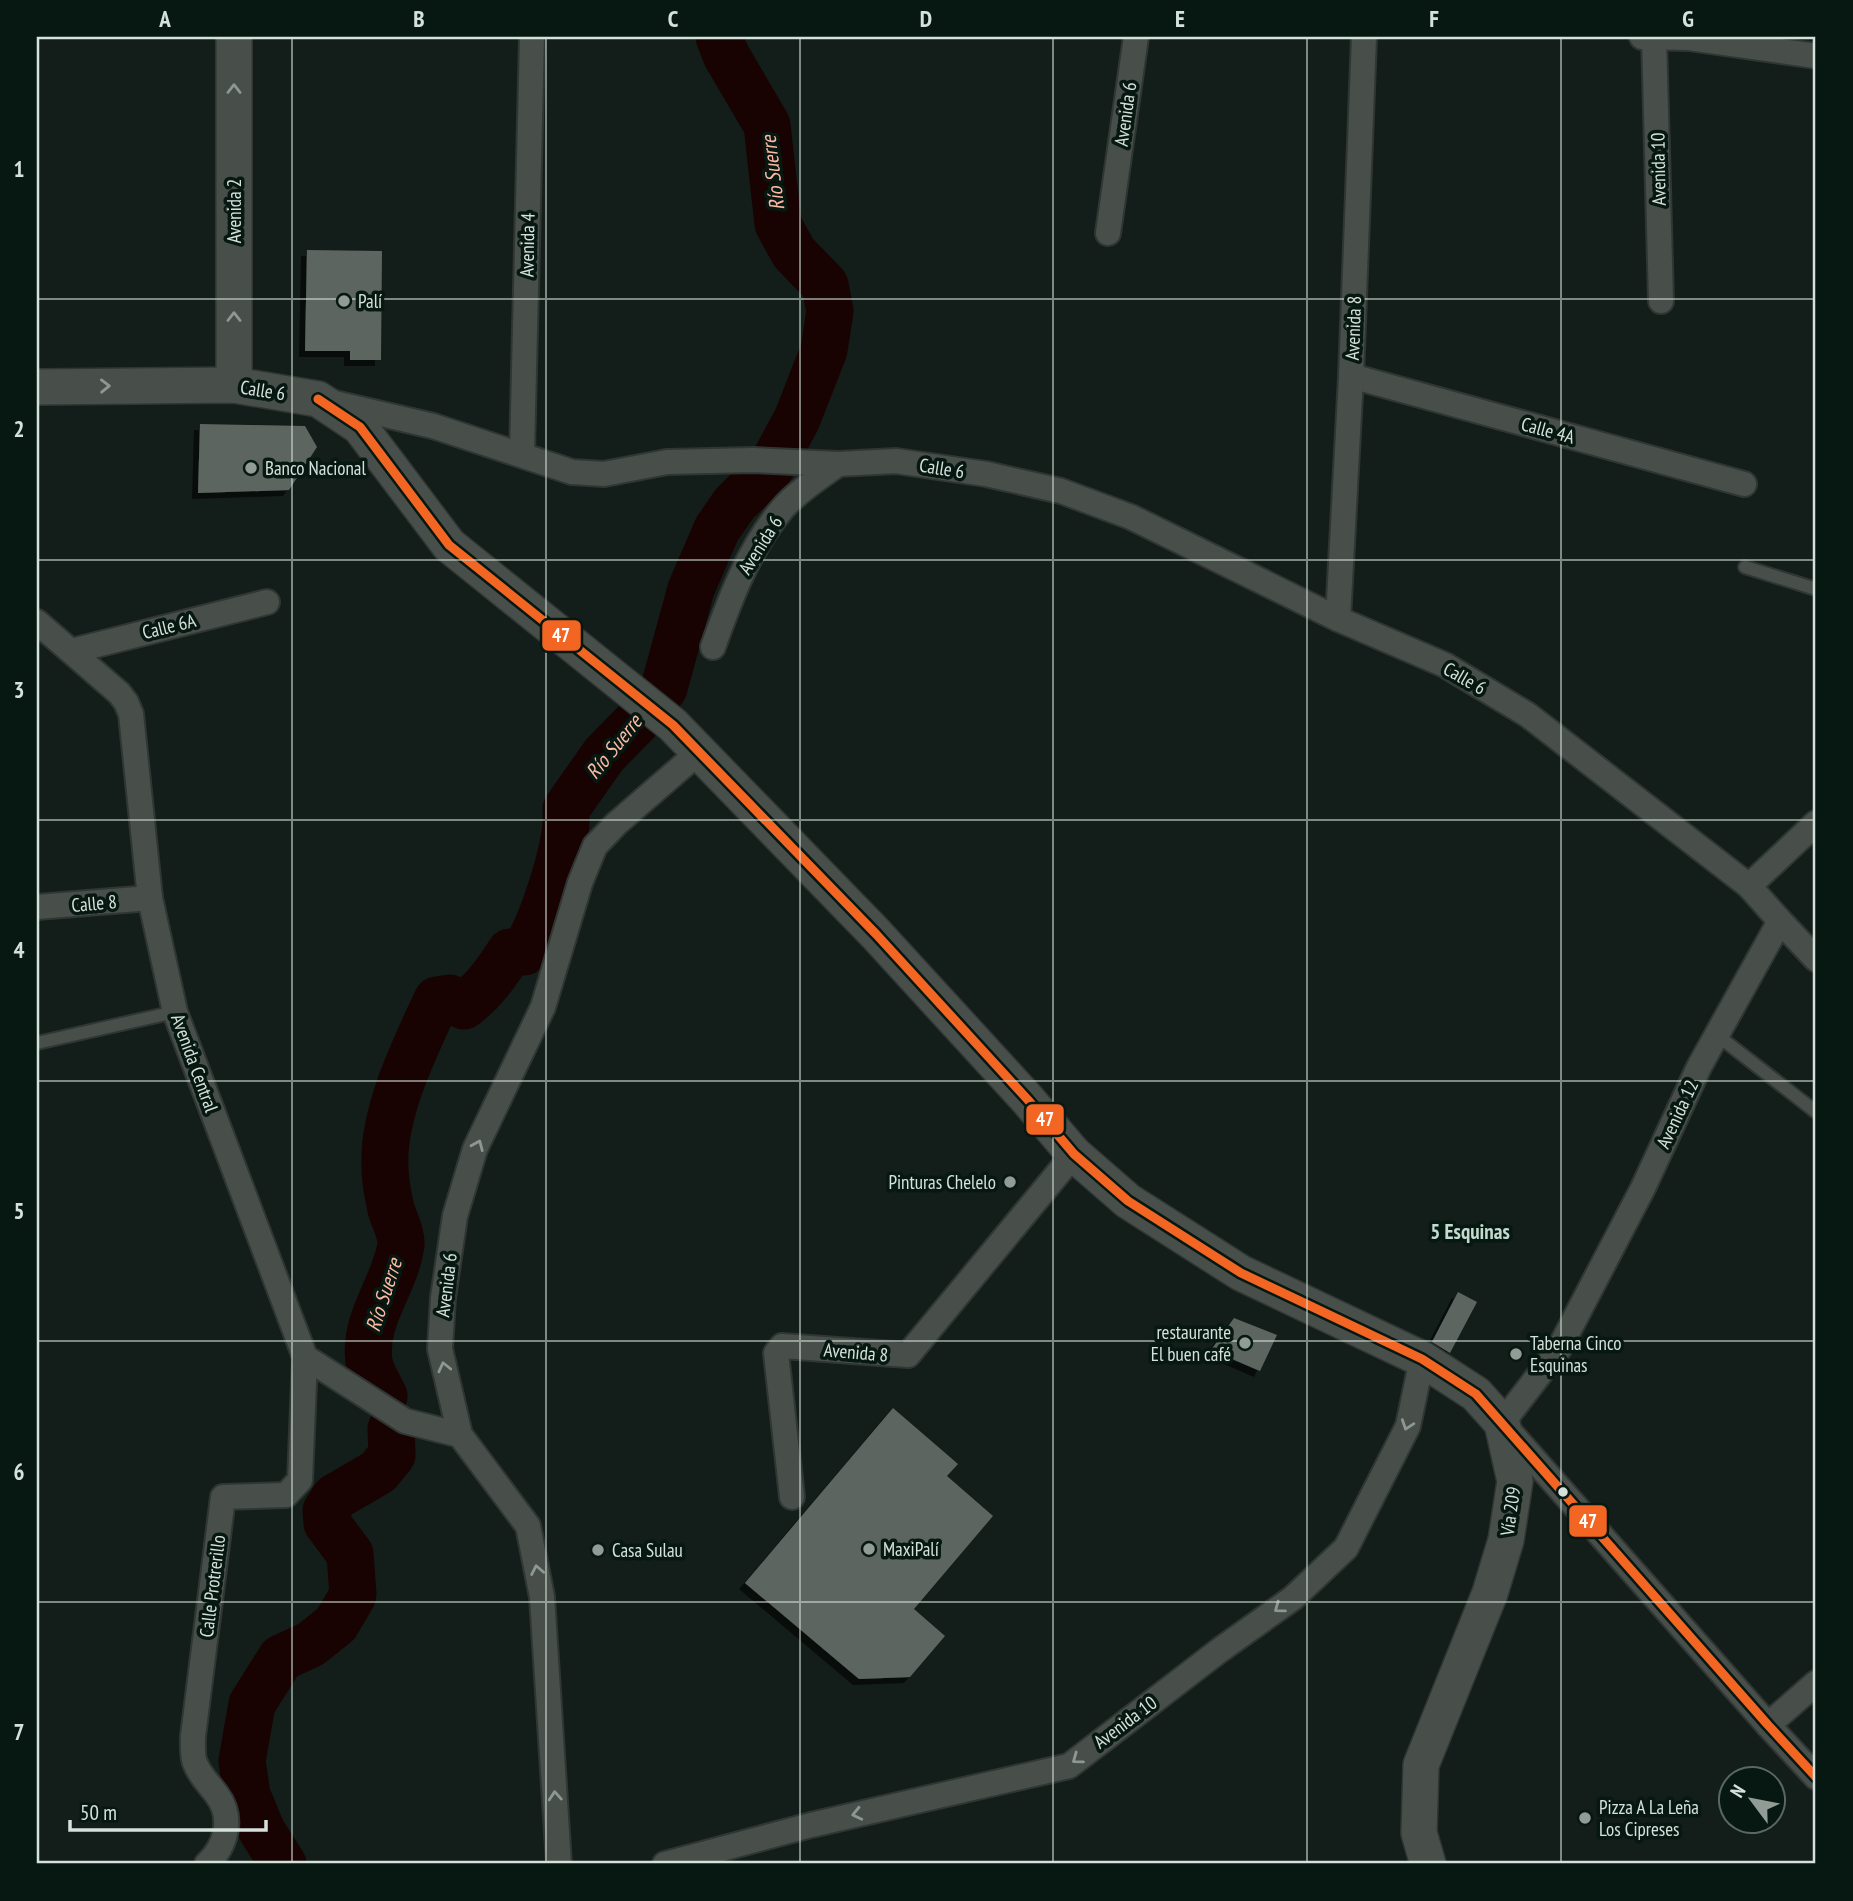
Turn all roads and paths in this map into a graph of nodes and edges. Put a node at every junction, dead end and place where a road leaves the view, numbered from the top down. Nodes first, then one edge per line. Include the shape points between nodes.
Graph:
1 (234, 37) edge
2 (532, 37) edge
3 (1136, 37) edge
4 (1364, 37) edge
5 (1642, 37) edge
6 (1654, 37) edge
7 (1816, 56) edge
8 (1108, 233) dead end
9 (1661, 301) dead end
10 (1351, 376) junction
11 (234, 385) junction
12 (37, 387) edge
13 (318, 399) junction
14 (522, 454) junction
15 (838, 464) junction
16 (1744, 484) dead end
17 (1745, 567) dead end
18 (1816, 589) edge
19 (267, 602) dead end
20 (1338, 619) junction
21 (37, 622) edge
22 (713, 647) dead end
23 (72, 651) junction
24 (699, 752) junction
25 (1816, 823) edge
26 (1749, 886) junction
27 (150, 898) junction
28 (37, 907) edge
29 (1780, 921) junction
30 (1816, 959) edge
31 (175, 1012) junction
32 (1717, 1035) junction
33 (37, 1043) edge
34 (1816, 1112) edge
35 (1074, 1154) junction
36 (305, 1357) junction
37 (1422, 1359) junction
38 (1502, 1423) junction
39 (460, 1435) junction
40 (792, 1497) dead end
41 (1816, 1683) edge
42 (1768, 1725) junction
43 (1816, 1777) edge
44 (207, 1864) edge
45 (559, 1864) edge
46 (665, 1864) edge
47 (1428, 1864) edge

11 -> 1 main road, Avenida 2
2 - 14 street, Avenida 4
3 - 8 street, Avenida 6
4 - 10 street, Avenida 8
5 - 6 street
6 - 7 street
6 - 9 street, Avenida 10
10 - 16 street, Calle 4A
10 - 20 street, Avenida 8
12 -> 11 main road, Calle 6
11 - 13 main road, Calle 6
13 - 14 street, Calle 6 via 433,426
13 - 24 main road, Vía 209 via 360,427 449,545 626,685
14 - 15 street, Calle 6 via 572,472 604,474 667,461
15 - 20 street, Calle 6 via 896,461 1061,491 1131,517
15 - 22 street, Avenida 6 via 783,508 733,591
17 - 18 lane
19 - 23 street, Calle 6A
20 - 26 street, Calle 6 via 1445,665 1528,715
21 - 23 street, Avenida Central
23 - 27 street, Avenida Central via 119,693 131,714
24 - 35 main road, Vía 209 via 876,934
39 -> 24 street, Avenida 6 via 440,1349 455,1216 475,1149 543,1007 580,883 596,846
25 - 26 street
26 - 29 street
27 - 28 street, Calle 8
27 - 31 street, Avenida Central
29 - 30 street
29 - 32 street, Avenida 12
31 - 33 lane
31 - 36 street, Avenida Central
32 - 34 lane
32 - 38 street, Avenida 12 via 1559,1349
35 - 37 main road, Vía 209 via 1128,1201 1241,1273
35 - 40 street, Avenida 8 via 908,1354 778,1349
36 - 39 street via 405,1421
36 - 44 street, Calle Protrerillo via 299,1480 294,1489 286,1495 223,1497 193,1736 194,1761 217,1795 227,1824 225,1840
37 - 38 main road, Vía 209 via 1476,1394
37 -> 46 street, Avenida 10 via 1408,1426 1346,1548 1293,1598 1069,1766
38 - 42 street
38 - 47 main road, Vía 209 via 1515,1481 1506,1540 1421,1765 1419,1833
45 -> 39 street, Avenida 6 via 542,1597 528,1526
41 - 42 street
42 - 43 street

